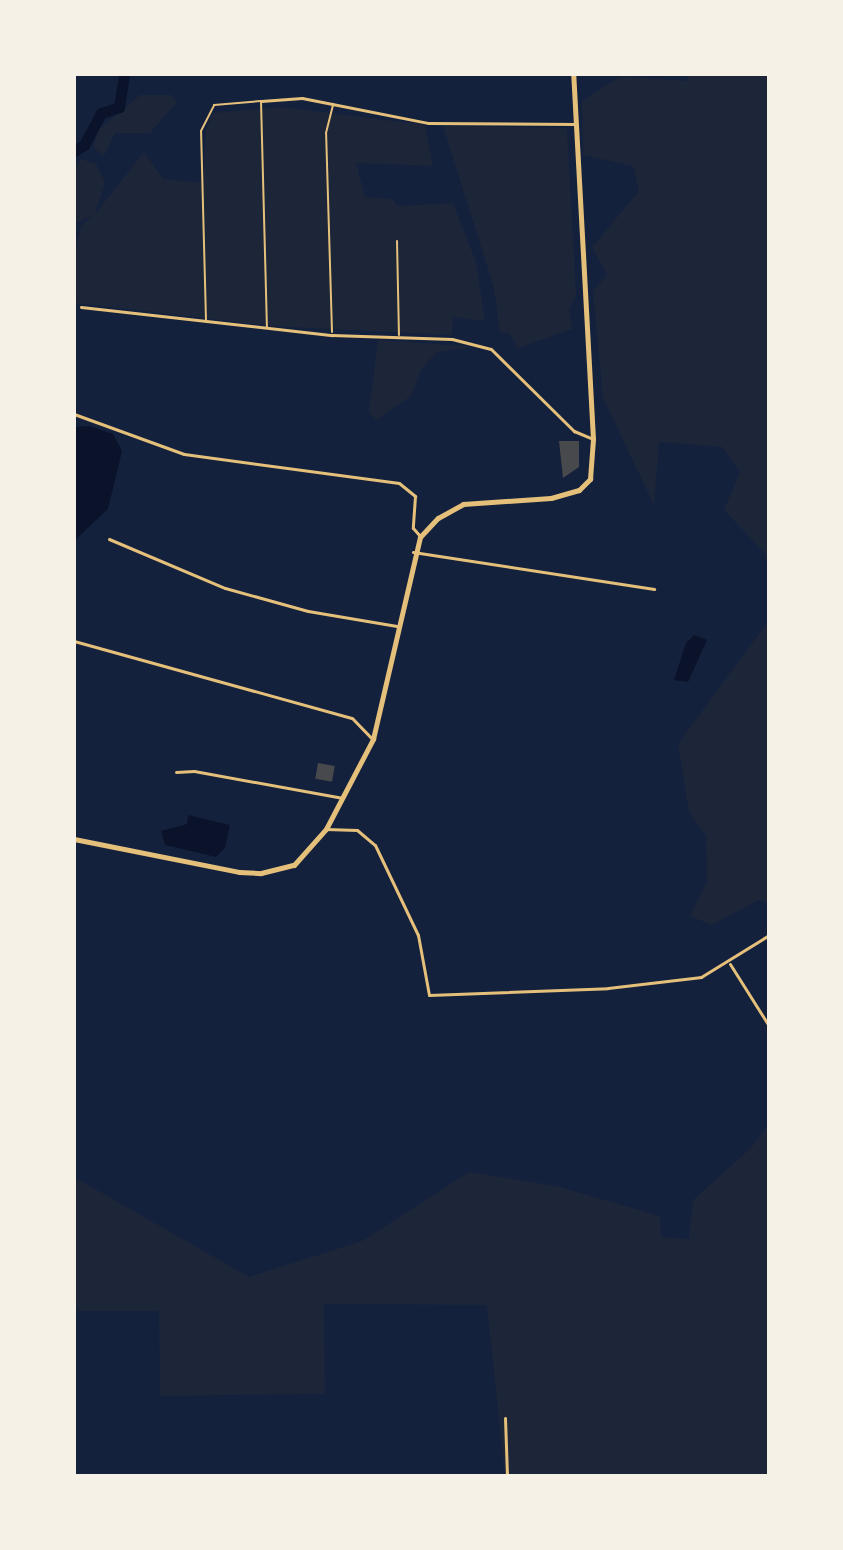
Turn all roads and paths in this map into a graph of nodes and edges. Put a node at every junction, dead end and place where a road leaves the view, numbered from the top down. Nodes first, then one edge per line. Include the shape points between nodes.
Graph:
1 (573, 74) edge
2 (261, 101) junction
3 (334, 103) junction
4 (576, 124) junction
5 (397, 241) dead end
6 (81, 307) dead end
7 (206, 320) junction
8 (267, 329) junction
9 (332, 335) junction
10 (399, 336) junction
11 (74, 414) edge
12 (593, 439) junction
13 (420, 537) junction
14 (109, 539) dead end
15 (413, 552) junction
16 (654, 589) dead end
17 (397, 626) junction
18 (74, 641) edge
19 (373, 739) junction
20 (176, 772) dead end
21 (343, 798) junction
22 (326, 829) junction
23 (74, 839) edge
24 (769, 935) edge
25 (730, 964) junction
26 (769, 1026) edge
27 (505, 1418) dead end
28 (507, 1476) edge

1 - 4 main road
2 - 3 street
2 - 7 lane via 214,105 201,131
2 - 8 lane
3 - 4 street via 428,123
3 - 9 lane via 326,133
4 - 12 main road
5 - 10 lane
6 - 7 street
7 - 8 street
8 - 9 street
9 - 10 street
10 - 12 street via 452,339 491,349 574,431
11 - 13 street via 207,459 399,483 415,496 413,528
12 - 13 main road via 590,479 579,490 551,498 463,504 438,518
13 - 15 main road
14 - 17 street via 225,588 308,611
15 - 16 street
15 - 17 main road
17 - 19 main road
18 - 19 street via 352,718
19 - 21 main road
20 - 21 street
21 - 22 main road
22 - 23 main road via 310,852 277,871 239,872
22 - 25 street via 357,830 375,845 418,935 429,995 664,983 701,977
24 - 25 street
25 - 26 street
27 - 28 street

